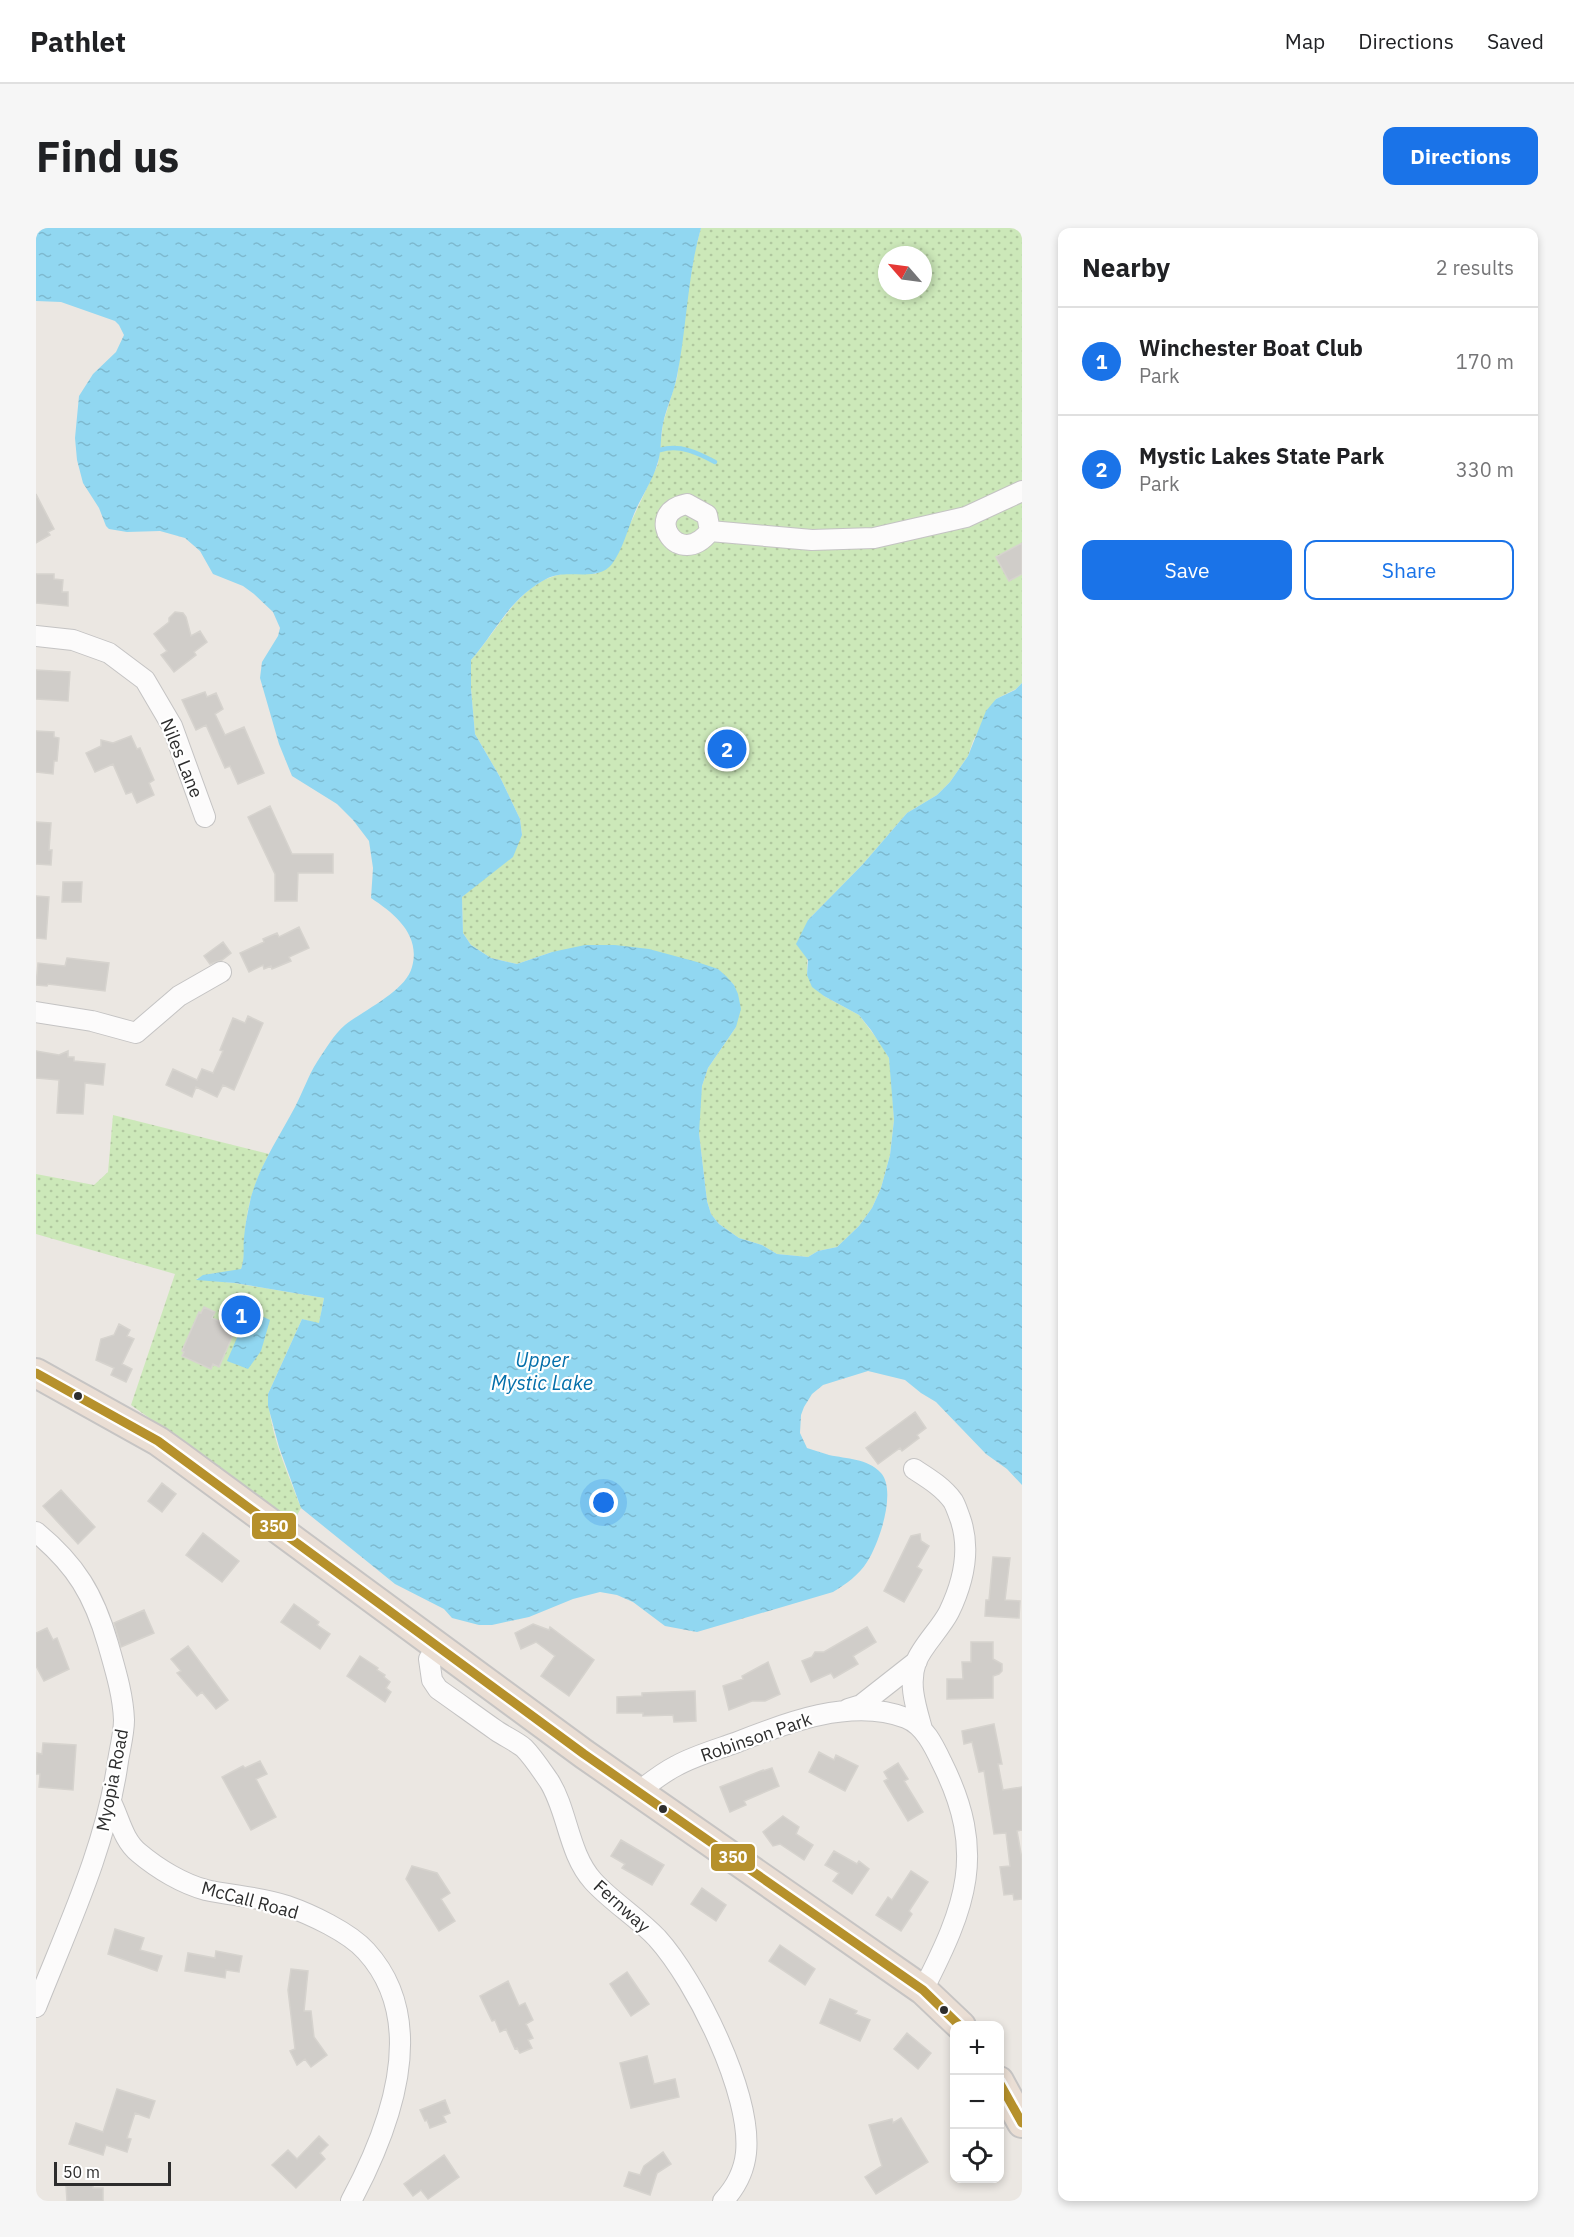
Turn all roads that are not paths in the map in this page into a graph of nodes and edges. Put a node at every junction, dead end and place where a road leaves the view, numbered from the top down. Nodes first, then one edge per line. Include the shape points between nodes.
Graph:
1 (1022, 491) edge
2 (710, 531) dead end
3 (36, 636) edge
4 (205, 817) dead end
5 (221, 972) dead end
6 (36, 1012) edge
7 (36, 1373) edge
8 (914, 1469) dead end
9 (38, 1537) edge
10 (437, 1647) junction
11 (916, 1661) junction
12 (840, 1712) junction
13 (922, 1729) junction
14 (638, 1792) junction
15 (111, 1802) junction
16 (923, 1990) junction
17 (36, 2007) edge
18 (957, 2021) edge
19 (1004, 2090) edge
20 (1022, 2123) edge
21 (726, 2200) edge
22 (351, 2201) edge

1 - 2 street via 966,517 874,538 812,540
3 - 4 street, Niles Lane via 73,640 109,653 145,680 172,726
5 - 6 street via 179,996 136,1033
7 - 10 highway via 179,1456
8 - 11 street via 935,1482 954,1503 965,1544 961,1579 949,1612
9 - 15 street, Myopia Road via 80,1576 100,1614 124,1722
10 - 14 highway
10 - 21 street, Fernway via 429,1659 432,1680 438,1689 524,1748 554,1790 574,1847 591,1879 634,1915 678,1964 720,2042 746,2121 746,2154 737,2185
11 - 12 street via 861,1705
11 - 13 street via 913,1699
12 - 13 street, Robinson Park via 890,1713
12 - 14 street, Robinson Park via 796,1720 696,1757
13 - 16 street, Robinson Park via 955,1788 968,1851 966,1886 957,1918
14 - 16 highway
15 - 17 street, Myopia Road via 103,1835
15 - 22 street, McCall Road via 122,1832 137,1852 173,1876 204,1890 286,1906 336,1929 365,1950 376,1965 393,1995 400,2031 399,2075 378,2142
16 - 18 highway
19 - 20 highway

